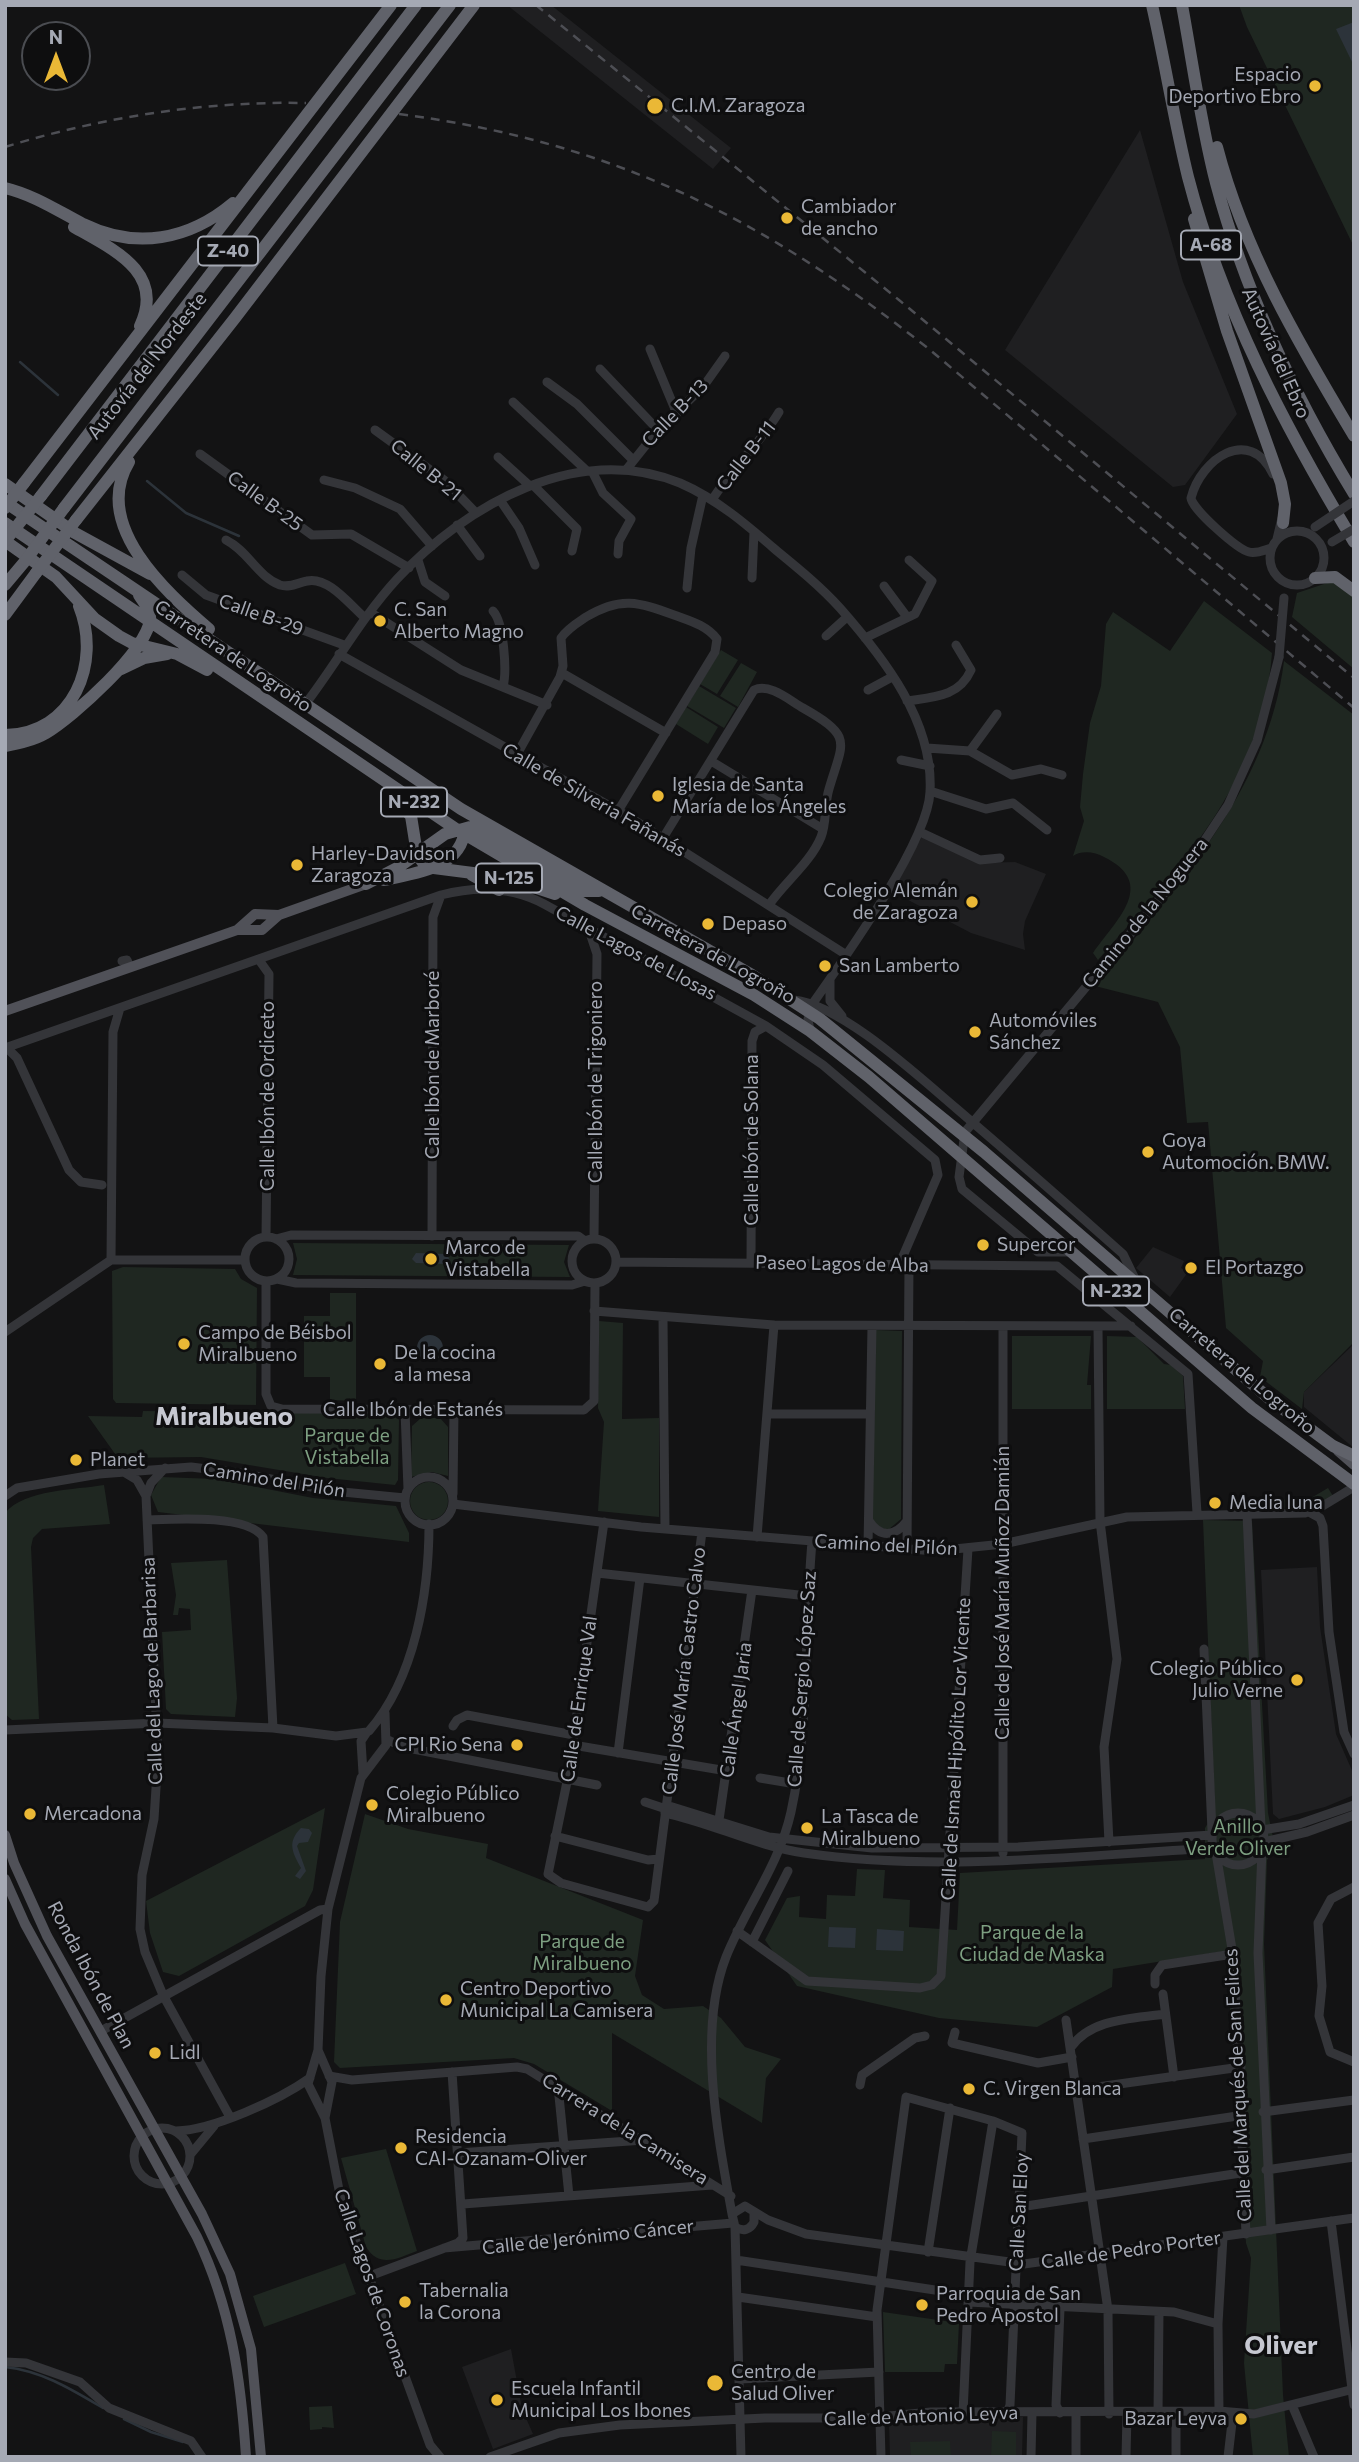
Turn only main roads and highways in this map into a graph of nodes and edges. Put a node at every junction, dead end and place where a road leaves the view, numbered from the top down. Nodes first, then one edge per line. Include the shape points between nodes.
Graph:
1 (391, 5) edge
2 (416, 5) edge
3 (450, 5) edge
4 (474, 5) edge
5 (1153, 5) edge
6 (1182, 5) edge
7 (1187, 34) junction
8 (277, 154) junction
9 (1188, 177) junction
10 (5, 188) edge
11 (5, 196) edge
12 (99, 387) junction
13 (1354, 436) edge
14 (143, 437) junction
15 (5, 484) edge
16 (1354, 494) edge
17 (5, 502) edge
18 (5, 508) edge
19 (5, 523) edge
20 (1283, 523) road end
21 (5, 541) edge
22 (1354, 542) edge
23 (1315, 578) road end
24 (159, 580) junction
25 (5, 585) edge
26 (136, 589) junction
27 (1354, 591) edge
28 (75, 595) junction
29 (5, 615) edge
30 (150, 622) junction
31 (139, 645) junction
32 (224, 647) junction
33 (177, 654) junction
34 (112, 675) junction
35 (237, 682) junction
36 (5, 735) edge
37 (5, 746) edge
38 (373, 775) junction
39 (461, 809) junction
40 (462, 830) junction
41 (417, 854) junction
42 (429, 869) junction
43 (466, 871) junction
44 (366, 884) junction
45 (499, 890) road end
46 (603, 892) junction
47 (584, 905) junction
48 (5, 1011) edge
49 (1353, 1461) edge
50 (1354, 1485) edge
51 (5, 1835) edge
52 (5, 1880) edge
53 (246, 2457) edge
54 (261, 2457) edge

1 - 8 highway
2 - 21 highway, Autovía del Nordeste / Z-40, bridge
3 - 25 highway, Autovía del Nordeste / Z-40, bridge
4 - 14 highway
5 - 9 highway, Autovía del Ebro / A-68
6 - 7 highway, Autovía del Ebro / A-68
7 - 13 highway via 1225,180 1277,304
7 - 16 highway, Autovía del Ebro / A-68 via 1216,183 1262,317 1290,379
8 - 10 highway via 217,216 198,228 167,237 132,239 100,231
8 - 12 highway
9 - 20 highway via 1197,233 1283,492
9 - 22 highway, Autovía del Ebro / A-68 via 1239,324 1267,388
11 - 12 highway via 102,243 129,261 142,278 147,303 142,322
12 - 18 highway, bridge
14 - 24 highway via 121,480 118,506 128,534
14 - 29 highway, bridge
15 - 24 highway via 75,533
17 - 26 highway, Carretera de Logroño / N-232
19 - 30 highway, Carretera de Logroño / N-232
21 - 28 highway
23 - 27 highway via 1335,577
24 - 32 highway
26 - 30 highway
26 - 32 highway, Carretera de Logroño / N-232
28 - 31 highway via 102,624
28 - 36 highway via 88,636 88,661 78,689 44,724 29,732
30 - 31 highway
30 - 35 highway, Carretera de Logroño / N-232
31 - 33 highway
31 - 34 highway
32 - 39 highway, Carretera de Logroño / N-232
33 - 34 highway via 144,658
33 - 35 highway
34 - 37 highway via 57,727
35 - 38 highway, Carretera de Logroño / N-232
38 - 40 highway, Carretera de Logroño / N-232
38 - 41 highway via 411,816
39 - 40 highway
39 - 46 highway, Carretera de Logroño / N-232
40 - 41 highway, N-125
40 - 42 highway via 455,854
40 - 46 highway, N-125 via 479,831 584,891
40 - 47 highway, Carretera de Logroño / N-232
41 - 42 highway
41 - 44 highway, N-125
42 - 43 highway, N-125
42 - 44 highway, N-125
43 - 45 highway
43 - 47 highway, N-125 via 512,879
44 - 48 main road, N-125 via 265,920 255,914 252,925 126,964
46 - 49 highway, Carretera de Logroño / N-232 via 811,1007 1271,1400
47 - 50 highway, Carretera de Logroño / N-232 via 754,995 810,1031 1252,1408
51 - 54 main road, Ronda Ibón de Plan via 47,1936 219,2248 238,2296 253,2357
52 - 53 main road, Ronda Ibón de Plan via 206,2255 225,2304 239,2371

